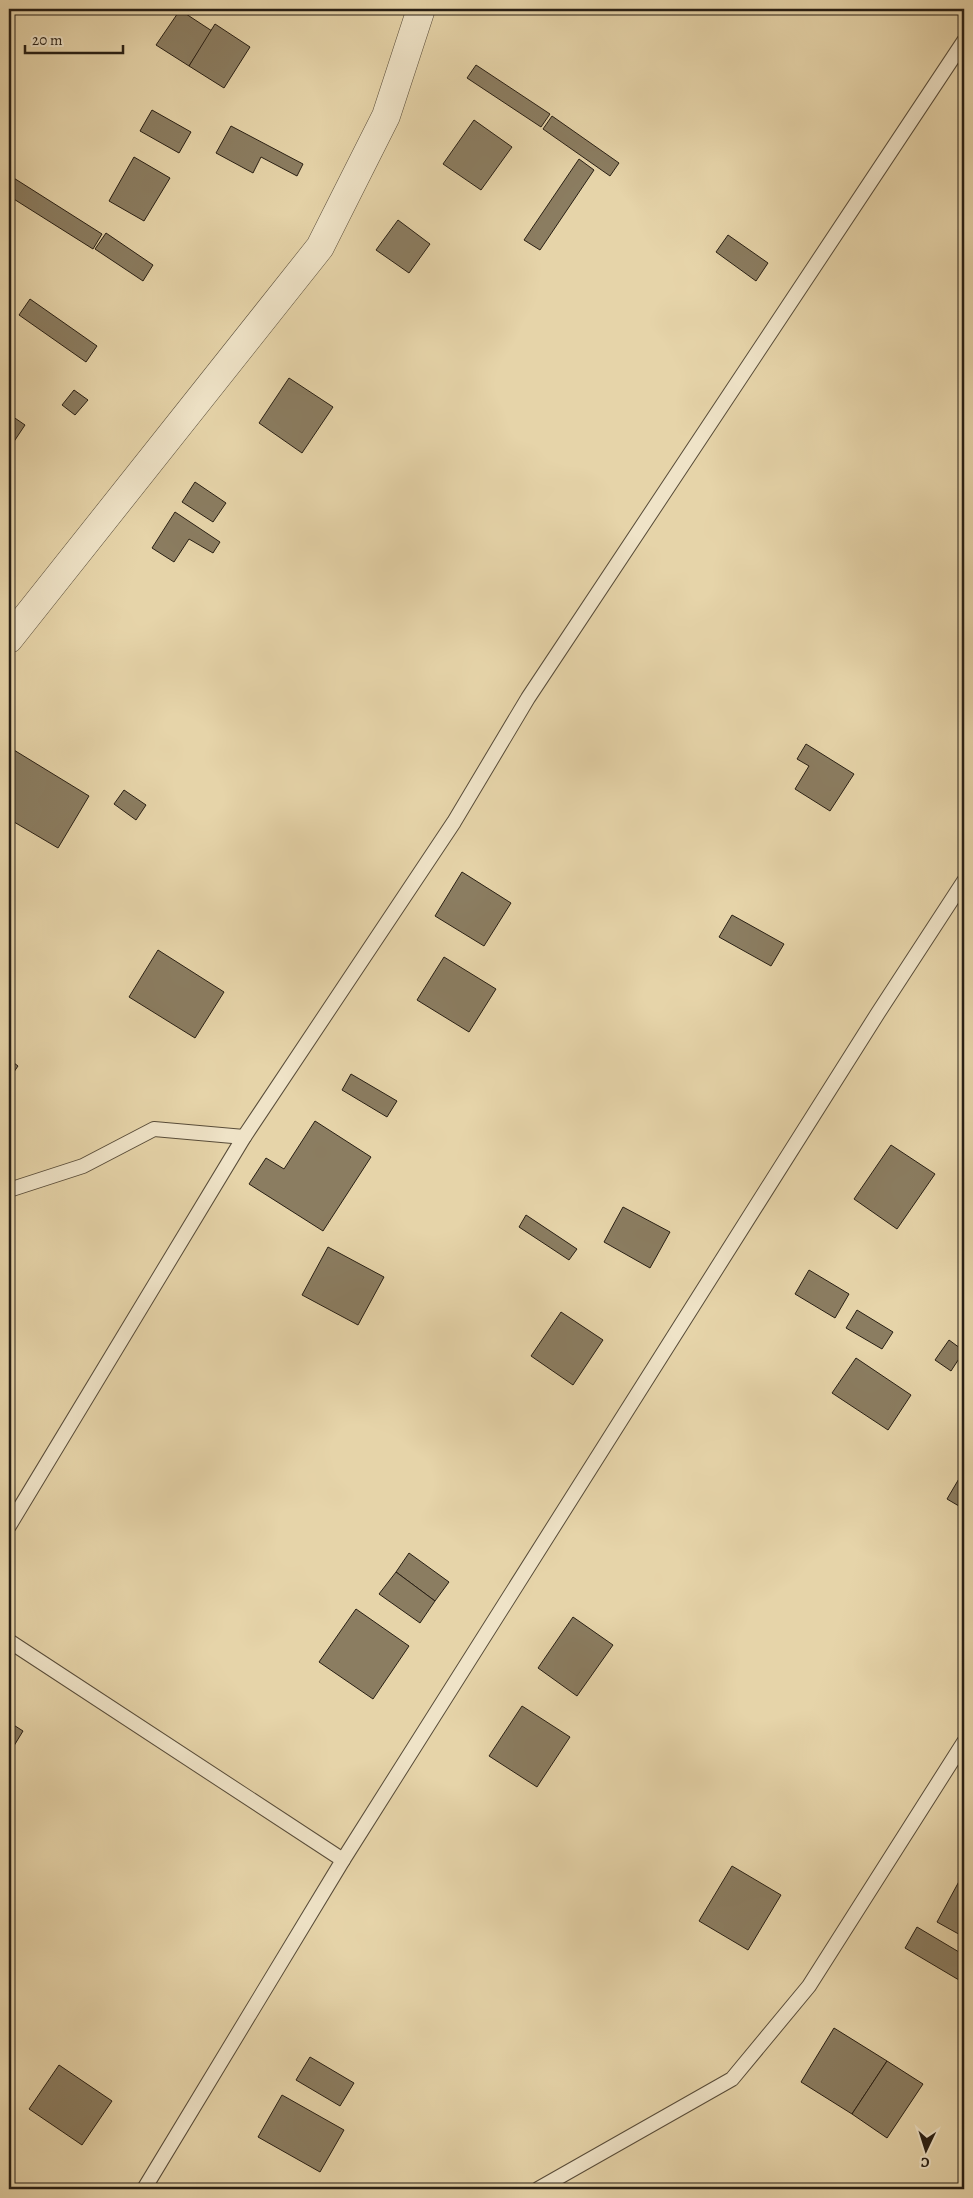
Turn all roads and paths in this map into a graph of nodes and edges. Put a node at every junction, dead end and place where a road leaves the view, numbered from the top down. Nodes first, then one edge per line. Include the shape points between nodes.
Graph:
1 (421, 9) edge
2 (964, 41) edge
3 (9, 639) edge
4 (964, 881) edge
5 (244, 1137) junction
6 (9, 1190) edge
7 (9, 1526) edge
8 (9, 1641) edge
9 (964, 1742) edge
10 (343, 1860) junction
11 (144, 2189) edge
12 (538, 2189) edge

1 - 3 street via 386,116 320,247
2 - 5 lane via 528,698 454,822
4 - 10 lane
5 - 6 lane via 154,1128 83,1166
5 - 7 lane
8 - 10 lane
9 - 12 lane via 809,1986 732,2079
10 - 11 lane

